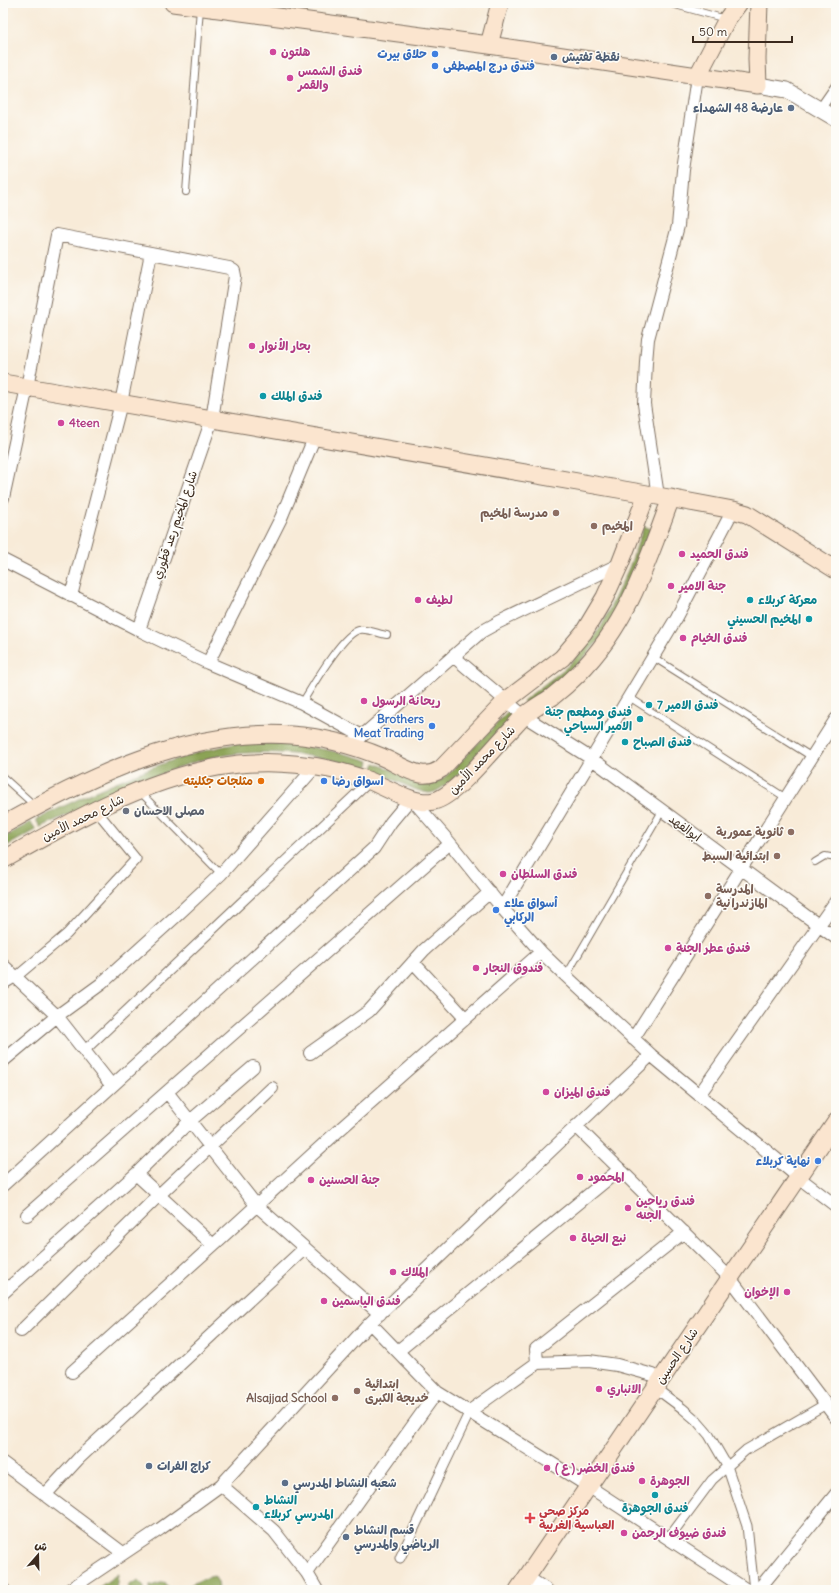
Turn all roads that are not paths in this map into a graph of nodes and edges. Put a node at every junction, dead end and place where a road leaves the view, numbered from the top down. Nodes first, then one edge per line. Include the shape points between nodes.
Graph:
1 (173, 3) edge
2 (500, 3) edge
3 (668, 3) edge
4 (739, 3) edge
5 (759, 3) edge
6 (200, 7) junction
7 (727, 11) edge
8 (489, 45) junction
9 (697, 77) junction
10 (758, 85) junction
11 (836, 86) edge
12 (820, 109) junction
13 (836, 118) edge
14 (186, 192) dead end
15 (151, 253) junction
16 (3, 383) edge
17 (27, 387) junction
18 (121, 403) junction
19 (212, 419) junction
20 (314, 436) junction
21 (659, 496) junction
22 (3, 498) edge
23 (733, 510) junction
24 (3, 560) edge
25 (620, 564) junction
26 (836, 570) edge
27 (71, 596) junction
28 (138, 630) junction
29 (387, 635) dead end
30 (453, 656) junction
31 (653, 658) junction
32 (208, 663) junction
33 (629, 697) junction
34 (507, 700) junction
35 (302, 703) junction
36 (524, 716) junction
37 (836, 719) edge
38 (356, 741) junction
39 (812, 757) junction
40 (592, 759) junction
41 (316, 766) junction
42 (3, 776) edge
43 (370, 781) junction
44 (140, 791) junction
45 (410, 798) junction
46 (786, 798) junction
47 (36, 807) junction
48 (96, 810) junction
49 (662, 812) junction
50 (3, 825) edge
51 (450, 843) junction
52 (836, 858) edge
53 (3, 860) edge
54 (815, 862) dead end
55 (741, 869) junction
56 (221, 874) junction
57 (490, 892) junction
58 (836, 901) edge
59 (502, 908) junction
60 (819, 926) junction
61 (836, 938) edge
62 (541, 952) junction
63 (413, 962) junction
64 (3, 965) edge
65 (566, 976) junction
66 (16, 977) junction
67 (3, 985) edge
68 (57, 1016) junction
69 (465, 1018) junction
70 (634, 1039) junction
71 (85, 1050) junction
72 (310, 1053) dead end
73 (651, 1055) junction
74 (3, 1061) edge
75 (253, 1067) dead end
76 (112, 1086) junction
77 (272, 1088) dead end
78 (166, 1092) junction
79 (700, 1095) junction
80 (190, 1121) junction
81 (836, 1122) edge
82 (576, 1126) junction
83 (210, 1147) junction
84 (620, 1169) junction
85 (136, 1174) junction
86 (798, 1177) junction
87 (3, 1185) edge
88 (159, 1195) junction
89 (256, 1206) junction
90 (836, 1206) edge
91 (27, 1215) dead end
92 (684, 1232) junction
93 (213, 1245) junction
94 (305, 1248) junction
95 (730, 1278) junction
96 (3, 1293) edge
97 (380, 1314) junction
98 (370, 1323) junction
99 (21, 1330) dead end
100 (398, 1351) junction
101 (538, 1363) junction
102 (72, 1372) dead end
103 (654, 1381) junction
104 (437, 1392) junction
105 (832, 1410) edge
106 (470, 1411) junction
107 (3, 1463) edge
108 (727, 1466) junction
109 (221, 1486) junction
110 (588, 1486) junction
111 (836, 1494) edge
112 (45, 1495) junction
113 (668, 1538) junction
114 (123, 1553) junction
115 (400, 1558) dead end
116 (307, 1573) junction
117 (522, 1583) edge
118 (69, 1590) edge
119 (317, 1590) edge
120 (547, 1590) edge
121 (747, 1590) edge
122 (754, 1590) edge
123 (758, 1590) edge

1 - 6 main road
2 - 8 main road
3 - 7 lane
4 - 7 main road
5 - 10 main road
6 - 8 main road
6 - 14 lane
7 - 9 main road
8 - 9 main road
9 - 10 main road
9 - 21 street via 683,170 678,226 650,332 646,362 646,417
10 - 12 street via 786,90
11 - 12 street
12 - 13 street
15 - 17 street via 57,235
15 - 18 street
15 - 19 street, شارع المخيم رعد قطوري via 234,271
16 - 17 main road
17 - 18 main road
17 - 22 street
18 - 19 main road
18 - 27 street
19 - 20 main road
19 - 28 street, شارع المخيم رعد قطوري
20 - 21 main road
20 - 32 street via 281,518
21 - 23 main road
21 - 25 main road, شارع محمد الأمين
21 - 36 main road, شارع محمد الأمين via 638,587 612,633 576,676
23 - 26 main road via 747,514
23 - 31 street
24 - 27 street
25 - 30 street via 499,622 481,632
25 - 34 main road, شارع محمد الأمين via 593,619 575,644 549,669
27 - 28 street
28 - 32 street
29 - 35 lane via 361,630 351,633
30 - 34 street
30 - 38 street
31 - 33 street
31 - 39 lane
32 - 35 street
33 - 40 street
33 - 46 lane
34 - 36 street
34 - 38 main road, شارع محمد الأمين via 441,769 432,773 417,773
35 - 38 street
36 - 40 street, ابوالفهد
36 - 45 main road, شارع محمد الأمين via 442,799 422,802
37 - 39 street
38 - 47 main road, شارع محمد الأمين via 331,741 292,735 243,735 216,739 125,766
39 - 46 street
40 - 49 street, ابوالفهد
40 - 59 street
41 - 43 main road, شارع محمد الأمين
41 - 44 main road, شارع محمد الأمين via 269,762 220,766
41 - 56 street
42 - 47 lane
43 - 45 main road, شارع محمد الأمين
43 - 71 street
44 - 48 main road, شارع محمد الأمين
44 - 56 lane
45 - 51 street
45 - 76 street via 374,848
46 - 55 street
47 - 50 main road, شارع محمد الأمين
48 - 53 main road, شارع محمد الأمين
48 - 66 street via 136,859 67,934
49 - 55 street, ابوالفهد
49 - 65 lane
51 - 57 street
51 - 78 street
52 - 54 lane via 825,856
55 - 60 street, ابوالفهد
55 - 70 street
56 - 68 street via 101,984
57 - 59 street
57 - 63 street
58 - 60 street
59 - 62 street
60 - 61 street, ابوالفهد
60 - 79 street
62 - 65 street
62 - 69 street
63 - 69 street
63 - 72 street via 369,1011
64 - 66 street
65 - 70 street
66 - 67 street
66 - 68 street
68 - 71 street
68 - 74 street
69 - 89 street
70 - 73 street
71 - 76 street
73 - 79 street
73 - 82 street
75 - 80 street
76 - 87 street
77 - 83 street
78 - 80 street
78 - 91 street
79 - 86 street
80 - 83 street
80 - 85 street
81 - 86 main road, شارع الحسين
82 - 84 street
82 - 97 street
83 - 88 street
83 - 89 street
84 - 92 street
84 - 100 street
85 - 88 street
85 - 96 street
86 - 90 street
86 - 95 main road, شارع الحسين
88 - 93 street
88 - 99 street
89 - 93 street
89 - 94 street
92 - 95 street
92 - 101 street via 536,1349
93 - 102 street
94 - 97 street
94 - 112 street via 80,1457
95 - 103 main road, شارع الحسين
95 - 105 street
97 - 98 street
98 - 100 street
98 - 109 street
100 - 104 street
101 - 103 street via 589,1360 616,1365
101 - 106 street
103 - 108 street via 709,1435
103 - 110 main road, شارع الحسين
104 - 106 street
104 - 116 street
105 - 108 street via 746,1450
106 - 110 street via 488,1425
106 - 115 street
107 - 112 street
108 - 113 street via 712,1480
108 - 122 street via 747,1526
109 - 114 street
109 - 116 street via 274,1531
110 - 113 street
110 - 117 main road, شارع الحسين
111 - 123 street
112 - 114 street
113 - 121 street
114 - 118 street
116 - 119 street
117 - 120 street

